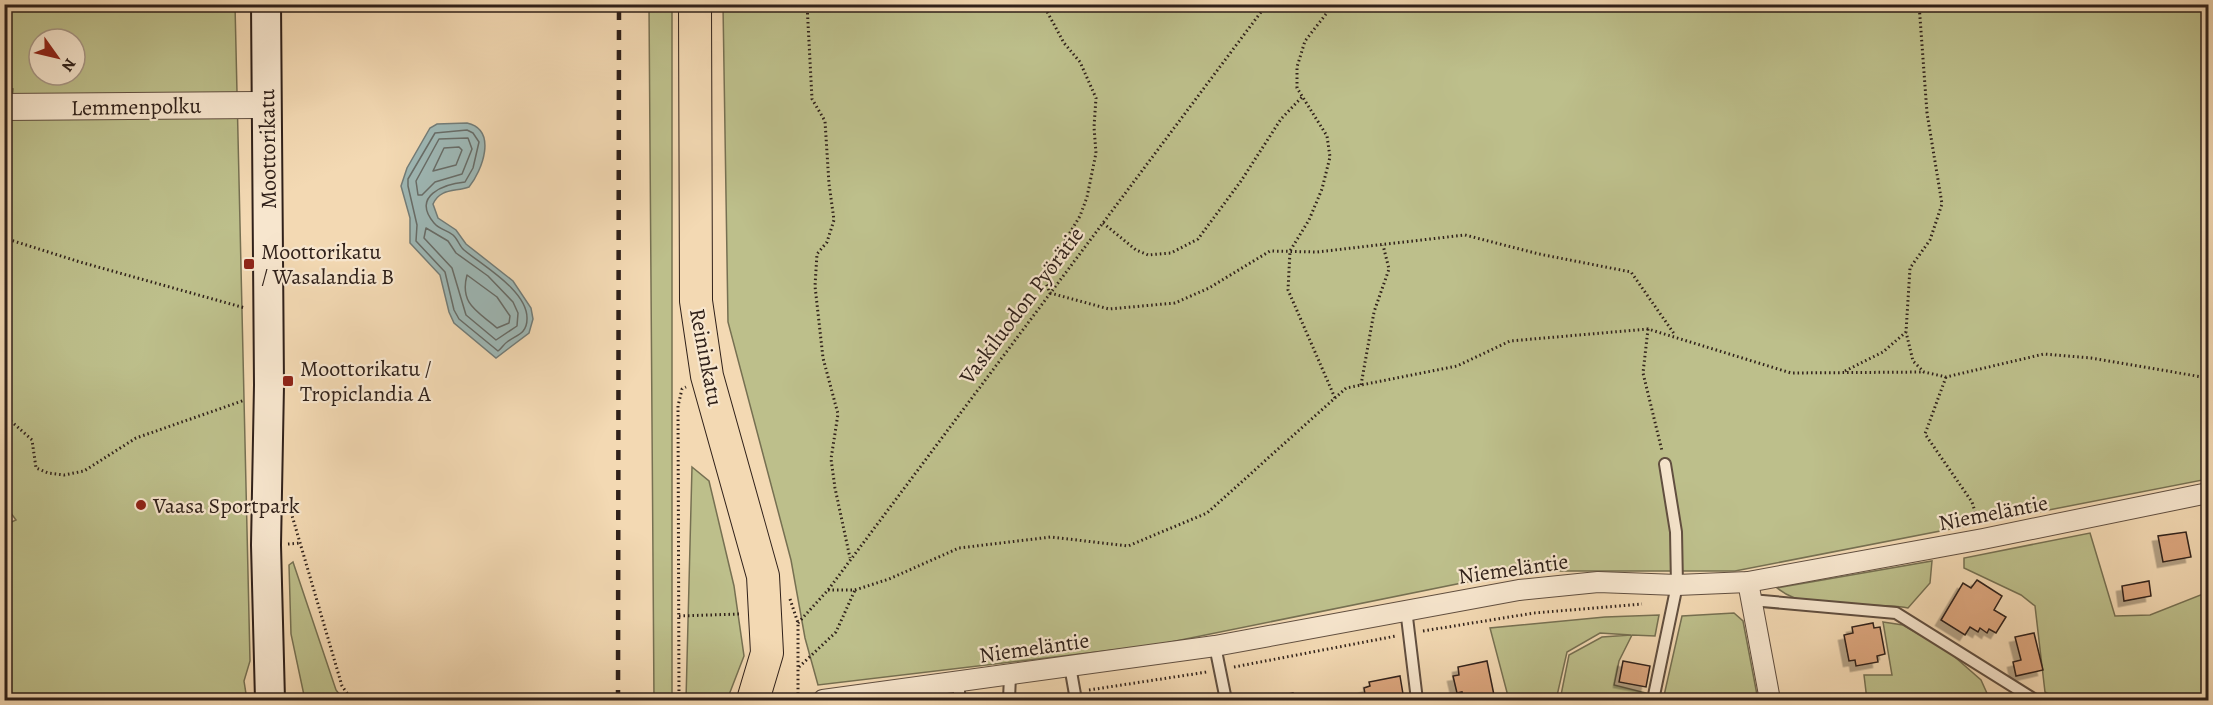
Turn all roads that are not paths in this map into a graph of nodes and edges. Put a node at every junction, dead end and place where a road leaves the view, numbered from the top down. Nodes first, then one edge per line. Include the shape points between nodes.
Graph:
1 (266, 4) edge
2 (695, 4) edge
3 (267, 105) junction
4 (4, 107) edge
5 (1665, 464) road end
6 (2208, 493) edge
7 (1750, 591) junction
8 (1675, 593) junction
9 (1406, 608) junction
10 (267, 618) junction
11 (1215, 646) junction
12 (1070, 666) junction
13 (1010, 675) junction
14 (959, 691) edge
15 (1075, 697) edge
16 (270, 700) edge
17 (286, 700) edge
18 (753, 700) edge
19 (823, 700) edge
20 (1009, 700) edge
21 (1226, 700) edge
22 (1417, 700) edge
23 (1653, 700) edge
24 (1770, 700) edge
25 (2035, 700) edge

1 - 3 main road, Moottorikatu
2 - 18 main road, Reininkatu via 696,302 707,376 763,576 767,653
3 - 4 street, Lemmenpolku
3 - 10 main road, Moottorikatu
5 - 8 lane via 1676,532
6 - 7 street, Niemeläntie
7 - 8 street, Niemeläntie
7 - 24 street
7 - 25 lane via 1896,613
8 - 9 street, Niemeläntie via 1598,582
8 - 23 lane
9 - 11 street, Niemeläntie
9 - 22 lane
10 - 16 main road, Moottorikatu
10 - 17 main road, Moottorikatu
11 - 12 street, Niemeläntie
11 - 21 lane
12 - 13 street, Niemeläntie
12 - 15 lane
13 - 14 street, Niemeläntie
13 - 20 lane
14 - 19 street, Niemeläntie

